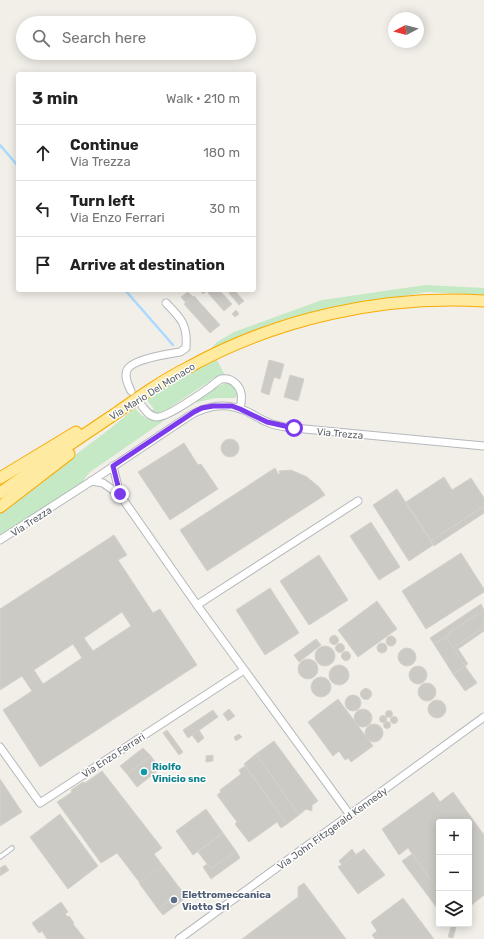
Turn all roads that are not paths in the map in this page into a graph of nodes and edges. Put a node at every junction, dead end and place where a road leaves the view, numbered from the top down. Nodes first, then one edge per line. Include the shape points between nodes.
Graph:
1 (484, 301) edge
2 (166, 302) dead end
3 (131, 391) dead end
4 (142, 406) dead end
5 (240, 409) junction
6 (108, 418) junction
7 (484, 446) edge
8 (113, 466) junction
9 (105, 472) junction
10 (0, 478) edge
11 (116, 479) junction
12 (91, 481) junction
13 (111, 488) junction
14 (0, 493) edge
15 (120, 494) junction
16 (358, 501) dead end
17 (0, 507) edge
18 (0, 540) edge
19 (197, 605) junction
20 (244, 670) junction
21 (484, 717) edge
22 (0, 746) edge
23 (350, 815) junction
24 (12, 848) dead end
25 (0, 857) edge
26 (179, 939) edge

1 - 6 highway, Via Mario Del Monaco via 388,304 334,313 292,324 249,339 190,366
2 - 3 street via 184,325 187,336 186,348 130,366 126,371 126,377
4 - 5 street via 149,415 161,417 226,378 237,384 241,391
5 - 7 street, Via Trezza via 267,422 294,428
5 - 8 street, Via Trezza via 220,406 202,408
6 - 10 highway via 79,430
6 - 14 highway, Via Mario Del Monaco
6 - 17 highway via 75,449
8 - 9 street, Via Trezza
8 - 11 street
9 - 11 street
9 - 12 street, Via Trezza
9 - 13 street
11 - 15 street
12 - 13 street via 99,481
12 - 18 street, Via Trezza
13 - 15 street
15 - 19 street
16 - 19 street
19 - 20 street
20 - 22 street, Via Enzo Ferrari via 40,803
20 - 23 street
21 - 23 street, Via John Fitzgerald Kennedy
23 - 26 street, Via John Fitzgerald Kennedy
24 - 25 lane

